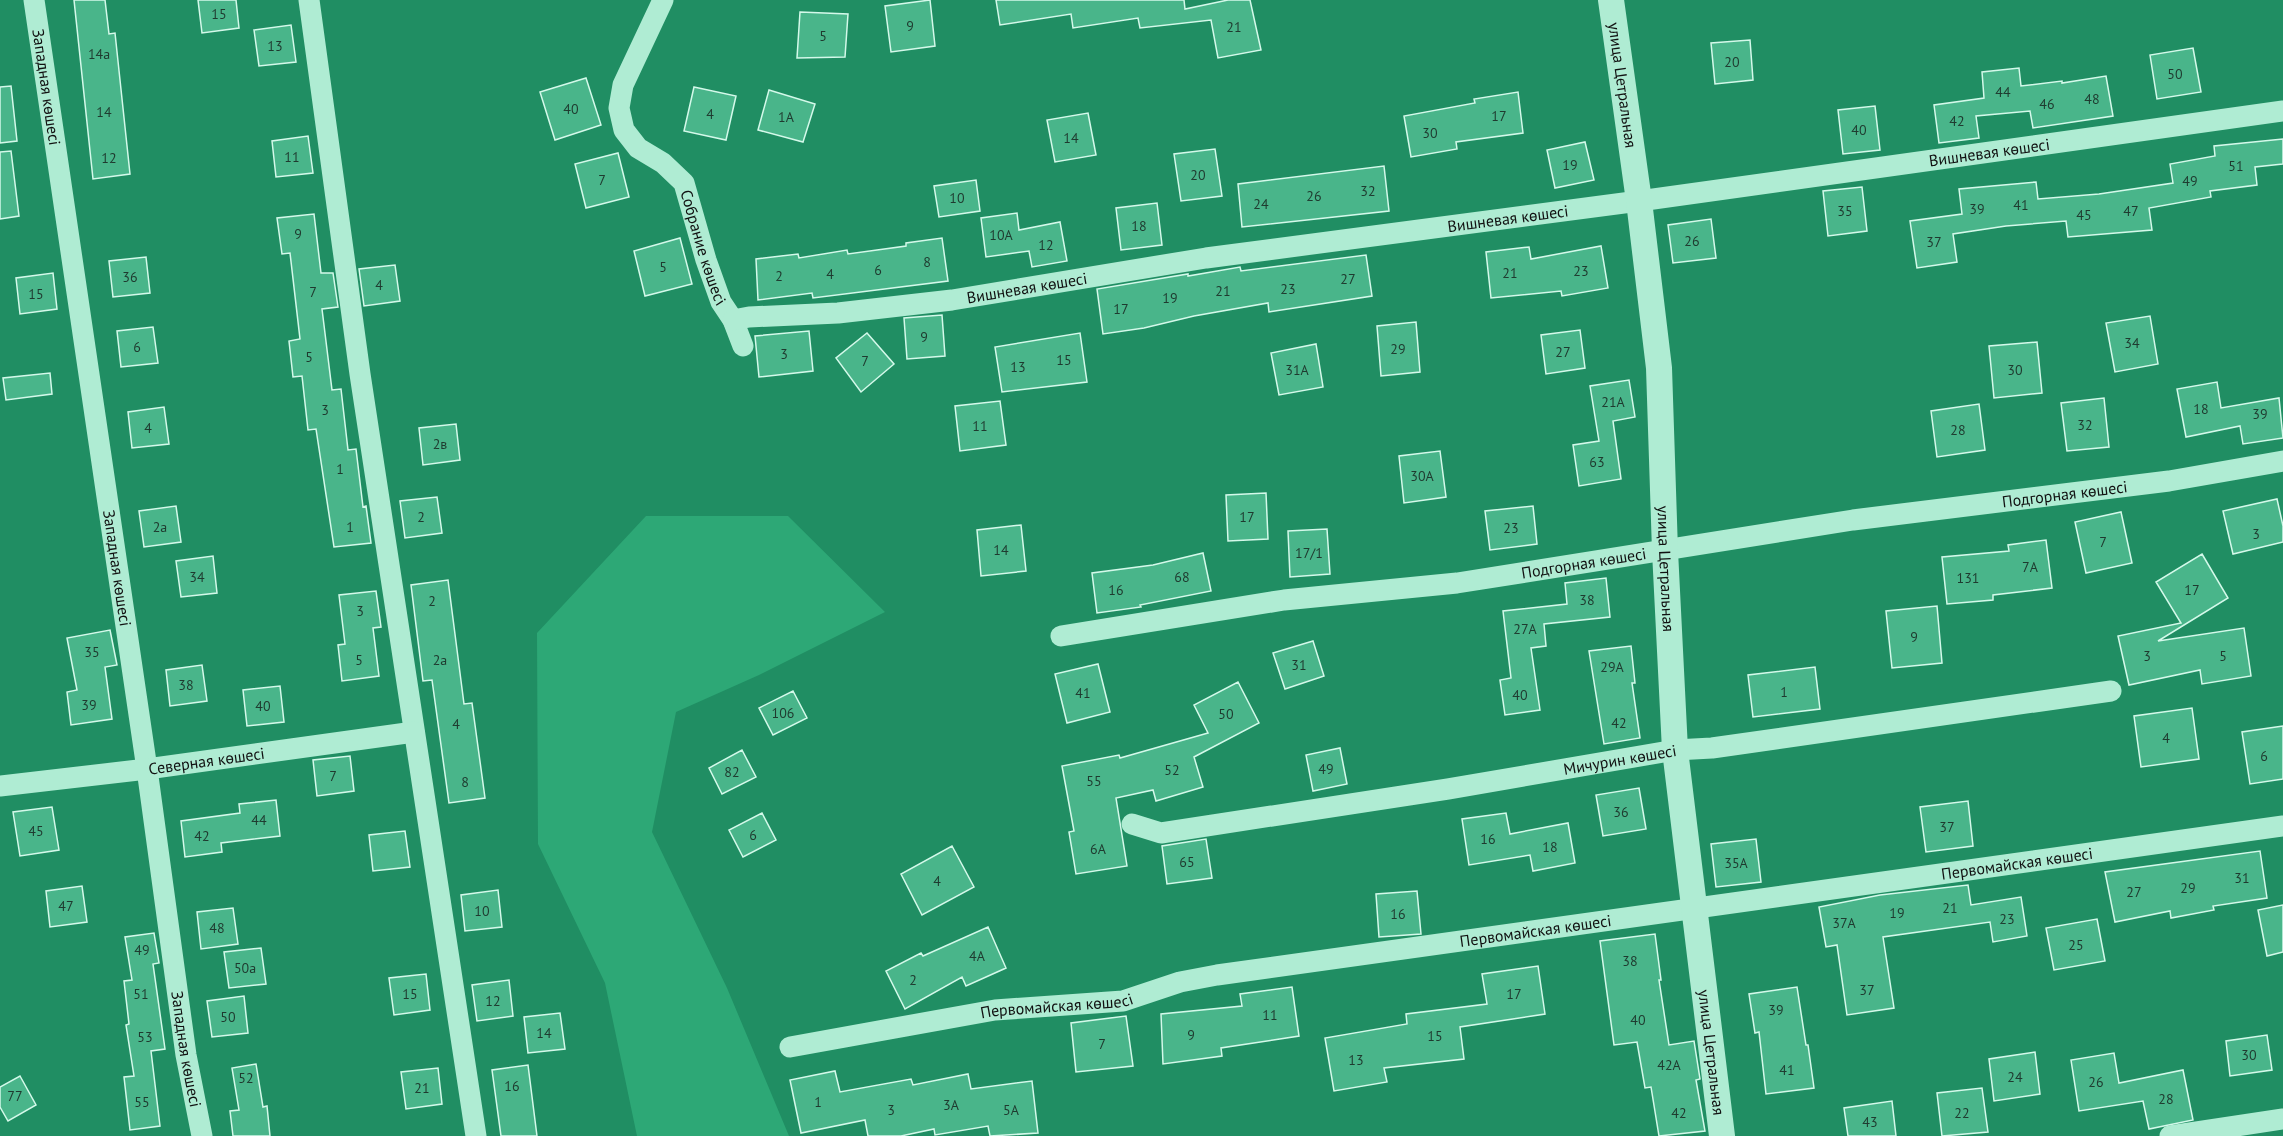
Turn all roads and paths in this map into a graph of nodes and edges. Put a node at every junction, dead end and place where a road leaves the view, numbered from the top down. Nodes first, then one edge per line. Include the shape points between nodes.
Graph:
1 (34, 0) edge
2 (309, 0) edge
3 (663, 0) edge
4 (1611, 0) edge
5 (2283, 111) edge
6 (1640, 201) junction
7 (733, 320) junction
8 (743, 346) dead end
9 (2283, 462) edge
10 (1665, 552) junction
11 (1061, 636) dead end
12 (2110, 691) dead end
13 (414, 732) junction
14 (1676, 750) junction
15 (147, 769) junction
16 (0, 786) edge
17 (1132, 824) dead end
18 (2283, 826) edge
19 (1694, 909) junction
20 (790, 1047) dead end
21 (2283, 1119) edge
22 (202, 1136) edge
23 (476, 1136) edge
24 (1722, 1136) edge
25 (2170, 1136) edge

1 - 15 street, Западная көшесі
2 - 13 street
3 - 7 street, Собрание көшесі via 623,85 619,108 624,130 638,148 684,183 721,302
4 - 6 street, улица Цетральная
5 - 6 street, Вишневая көшесі
6 - 7 street, Вишневая көшесі via 1206,258 952,300
6 - 10 street, улица Цетральная via 1659,368
7 - 8 street, Собрание көшесі
9 - 10 street, Подгорная көшесі via 2169,481 1853,520
10 - 11 street, Подгорная көшесі via 1457,583 1284,600
10 - 14 street, улица Цетральная
12 - 14 street, Мичурин көшесі
13 - 15 street, Северная көшесі
13 - 23 street
14 - 17 street, Мичурин көшесі via 1161,833
14 - 19 street, улица Цетральная
15 - 16 street, Северная көшесі
15 - 22 street, Западная көшесі via 186,1055
18 - 19 street, Первомайская көшесі
19 - 20 street, Первомайская көшесі via 1217,975 1180,982 1123,1001 995,1010
19 - 24 street, улица Цетральная
21 - 25 street

